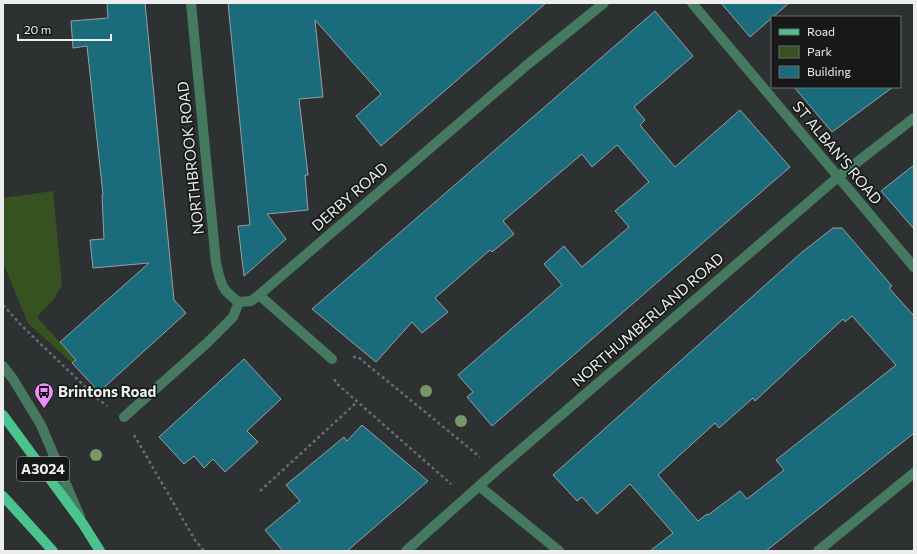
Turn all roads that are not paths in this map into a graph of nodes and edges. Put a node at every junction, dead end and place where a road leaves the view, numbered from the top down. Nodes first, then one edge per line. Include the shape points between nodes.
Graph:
1 (191, 3) edge
2 (604, 3) edge
3 (692, 3) edge
4 (914, 118) edge
5 (838, 177) junction
6 (914, 267) edge
7 (259, 295) junction
8 (239, 302) junction
9 (332, 359) road end
10 (3, 366) edge
11 (3, 415) edge
12 (124, 417) dead end
13 (914, 473) edge
14 (479, 486) junction
15 (3, 496) edge
16 (83, 524) junction
17 (53, 551) edge
18 (100, 551) edge
19 (406, 551) edge
20 (559, 551) edge
21 (818, 551) edge

1 - 8 street, NORTHBROOK ROAD via 216,263 222,285 229,295
2 - 7 street, DERBY ROAD via 527,65
3 - 5 street, ST ALBAN'S ROAD
4 - 5 street, NORTHUMBERLAND ROAD
5 - 6 street, ST ALBAN'S ROAD
5 - 14 street, NORTHUMBERLAND ROAD
7 - 8 street, DERBY ROAD via 251,301
7 - 9 street
8 - 12 street via 233,317
10 - 16 street via 41,425
11 - 16 main road, A3024
13 - 21 street
14 - 19 street, NORTHUMBERLAND ROAD
14 - 20 street
15 - 17 main road, A3024
16 - 18 main road, A3024

